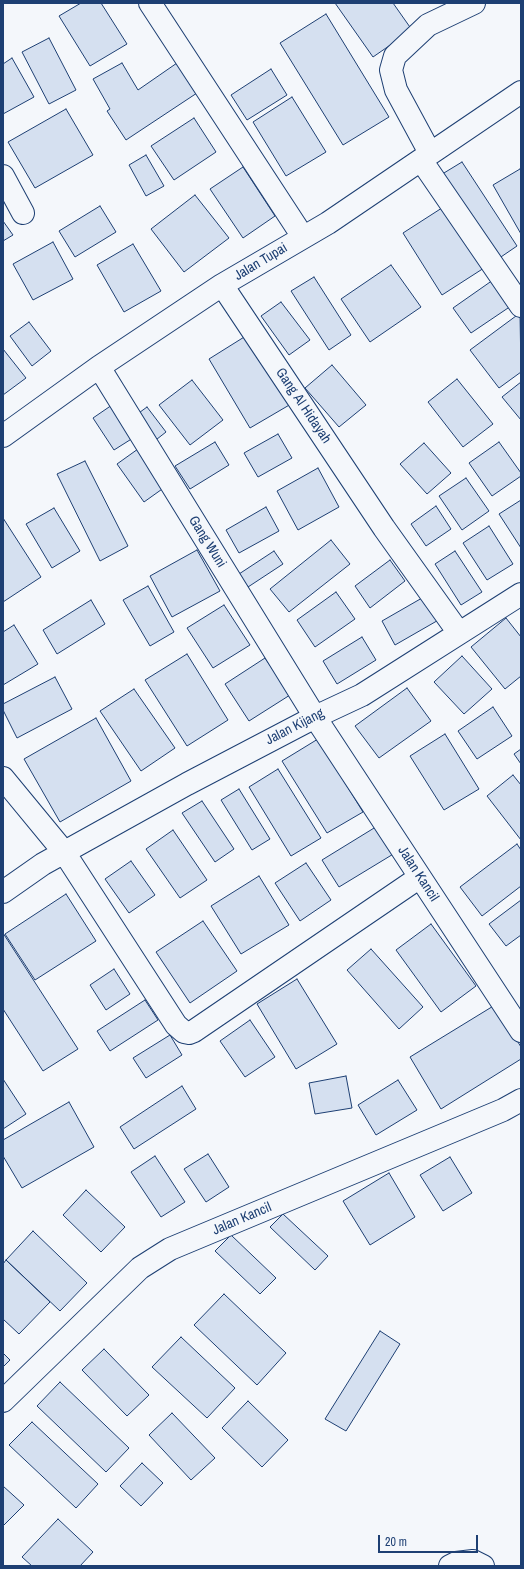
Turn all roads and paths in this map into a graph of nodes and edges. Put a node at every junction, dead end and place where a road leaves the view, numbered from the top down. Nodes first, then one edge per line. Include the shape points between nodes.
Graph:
1 (150, 3) edge
2 (474, 3) edge
3 (521, 92) edge
4 (425, 157) junction
5 (3, 176) edge
6 (24, 213) dead end
7 (303, 237) junction
8 (222, 285) junction
9 (521, 306) edge
10 (99, 367) junction
11 (3, 436) edge
12 (521, 594) edge
13 (459, 633) junction
14 (315, 717) junction
15 (3, 778) edge
16 (64, 852) junction
17 (420, 877) junction
18 (3, 892) edge
19 (521, 1031) edge
20 (521, 1100) edge
21 (3, 1401) edge
22 (453, 1564) edge
23 (483, 1566) edge

1 - 7 street
2 - 4 street via 428,25 395,56 391,70 396,90
3 - 4 street, Jalan Tupai
4 - 7 street, Jalan Tupai via 328,223
4 - 9 street
5 - 6 street
7 - 8 street, Jalan Tupai
8 - 10 street, Jalan Tupai
8 - 13 street, Gang Al Hidayah via 384,528
10 - 11 street, Jalan Tupai
10 - 14 street, Gang Wuni
12 - 13 street, Jalan Kijang
13 - 14 street, Jalan Kijang via 362,695
14 - 16 street, Jalan Kijang
14 - 17 street, Jalan Kancil
15 - 16 street
16 - 17 street via 176,1025 189,1033
16 - 18 street, Jalan Kijang
17 - 19 street, Jalan Kancil
20 - 21 street, Jalan Kancil via 503,1110 170,1249 140,1268
22 - 23 street via 473,1561

